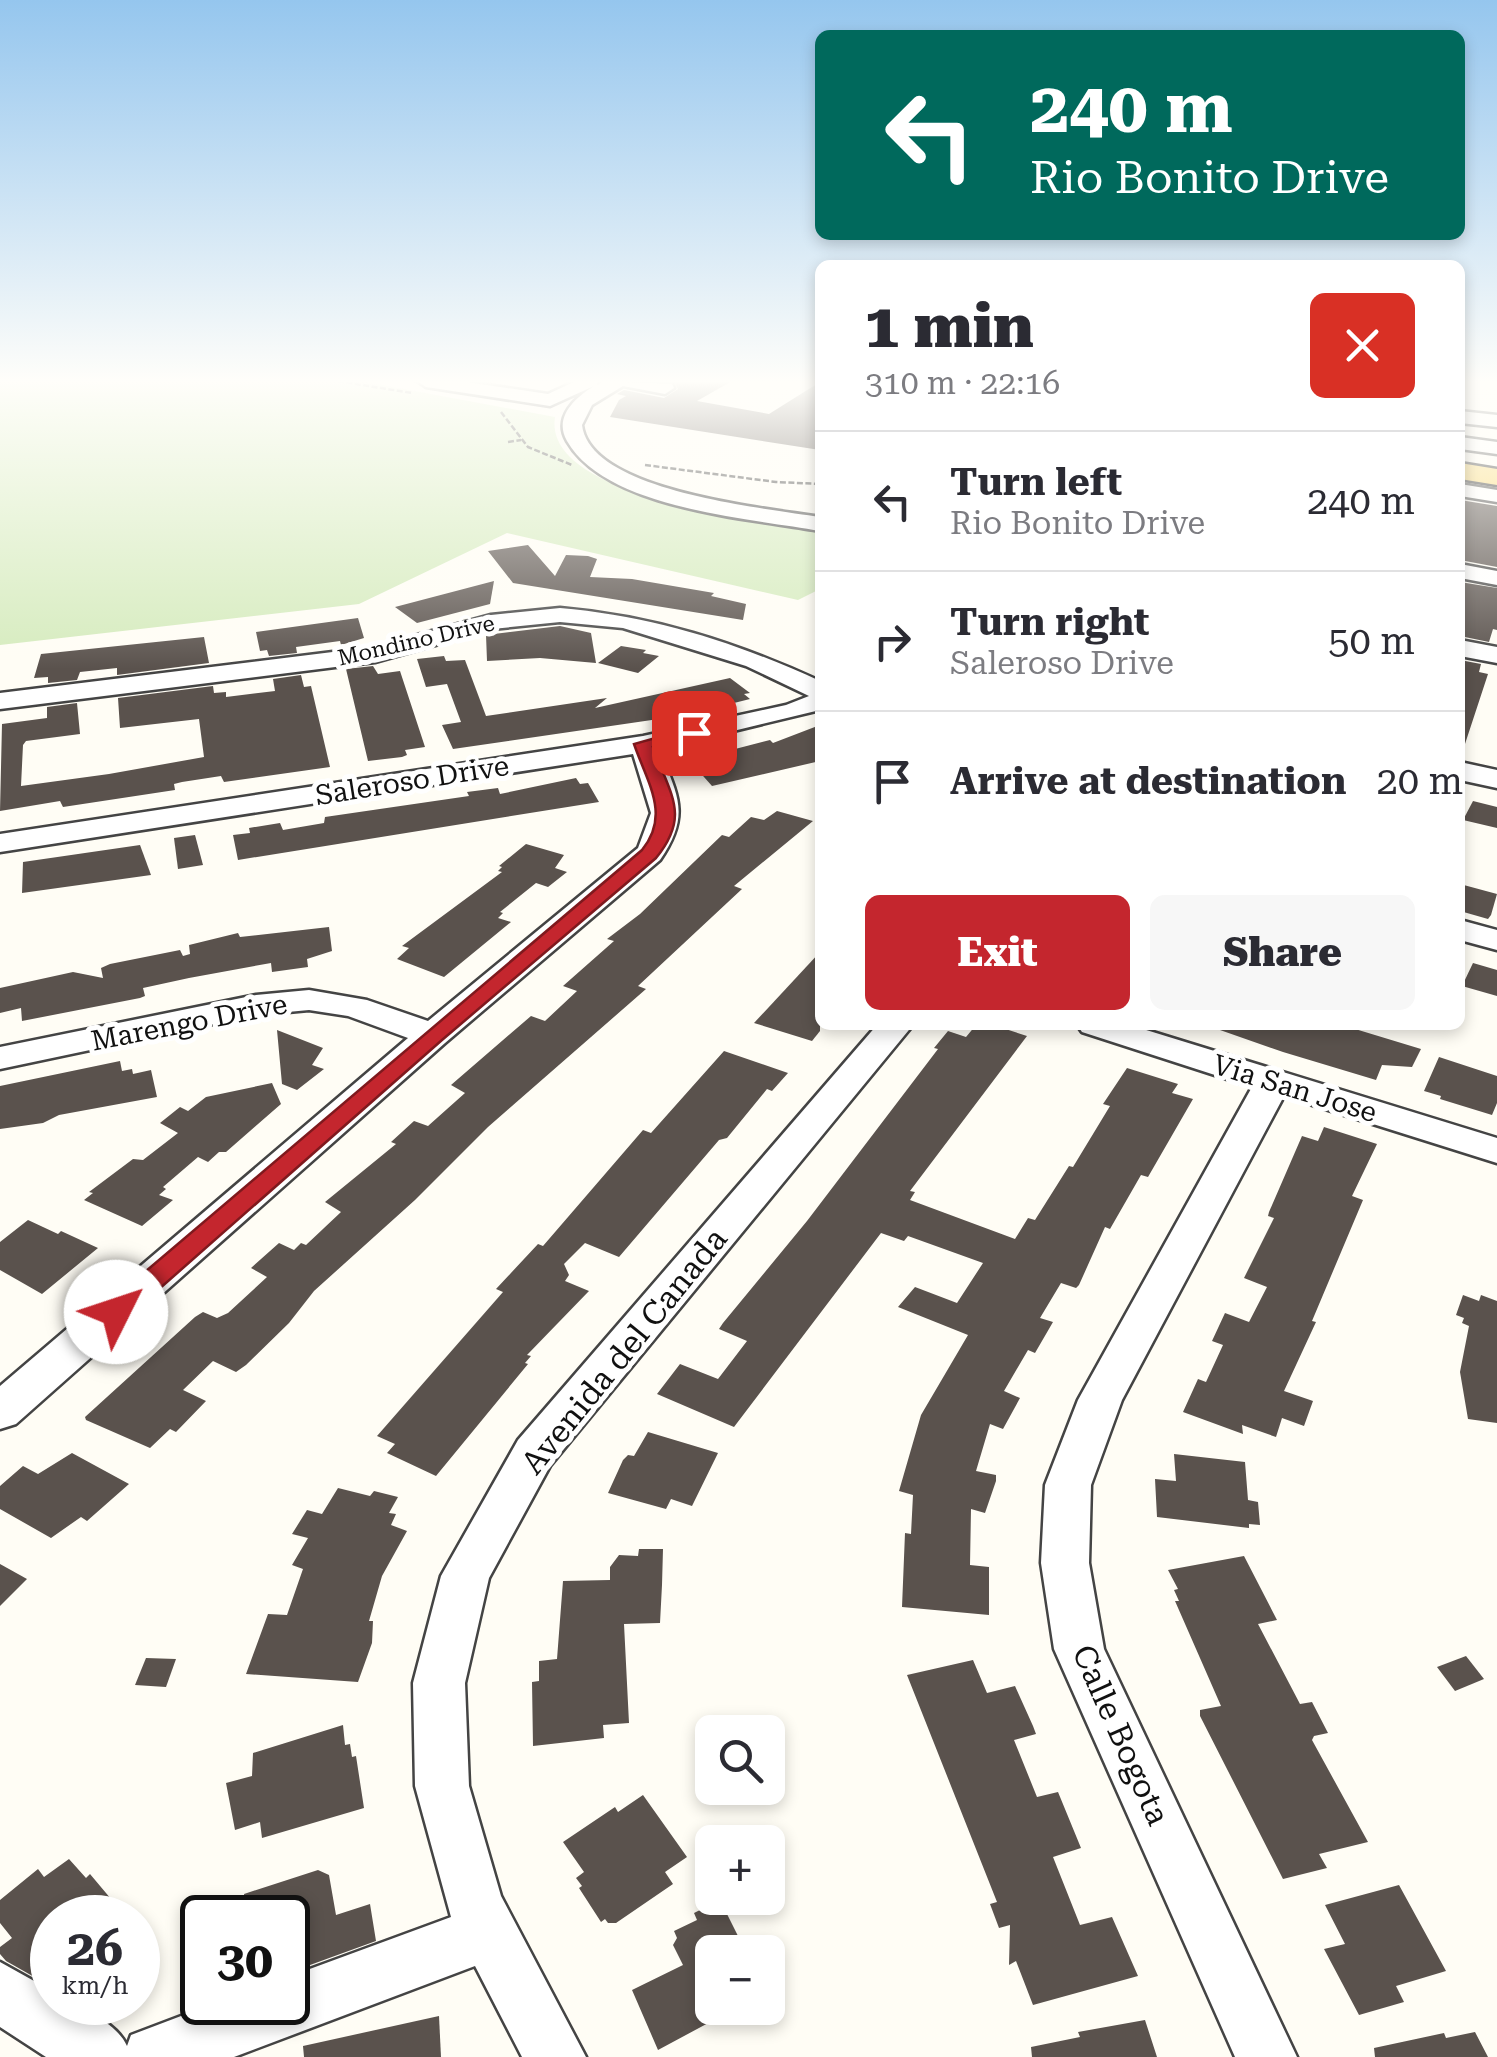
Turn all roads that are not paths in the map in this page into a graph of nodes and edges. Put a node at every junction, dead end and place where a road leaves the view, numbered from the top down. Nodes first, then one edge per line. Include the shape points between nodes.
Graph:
1 (625, 477) edge
2 (1465, 491) edge
3 (1497, 496) edge
4 (815, 523) edge
5 (1465, 572) edge
6 (1497, 578) edge
7 (1465, 649) edge
8 (1497, 655) edge
9 (815, 689) edge
10 (0, 701) edge
11 (815, 703) edge
12 (643, 744) junction
13 (1465, 772) edge
14 (1497, 779) edge
15 (0, 843) edge
16 (1465, 931) edge
17 (1497, 940) edge
18 (892, 1030) edge
19 (1110, 1030) edge
20 (434, 1035) junction
21 (0, 1058) edge
22 (1273, 1082) junction
23 (1497, 1152) edge
24 (0, 1412) edge
25 (488, 1932) junction
26 (0, 1992) edge
27 (101, 2057) edge
28 (153, 2057) edge
29 (554, 2057) edge
30 (1266, 2057) edge

1 - 4 street via 649,488
2 - 3 street
5 - 6 street
7 - 8 street
9 - 10 street, Mondino Drive via 755,661 626,621 560,615 491,622 375,654
11 - 12 street, Saleroso Drive
12 - 15 street, Saleroso Drive
12 - 20 street via 669,817 662,838
13 - 14 street
16 - 17 street
18 - 25 street, Avenida del Canada via 534,1453 465,1576 438,1683 442,1786
19 - 22 street, Via San Jose
20 - 21 street, Marengo Drive via 355,1007 309,1000
20 - 24 street
22 - 23 street, Via San Jose
22 - 30 street, Calle Bogota via 1100,1400 1068,1484 1065,1562 1079,1649
25 - 28 street
25 - 29 street, Avenida del Canada
26 - 27 street

